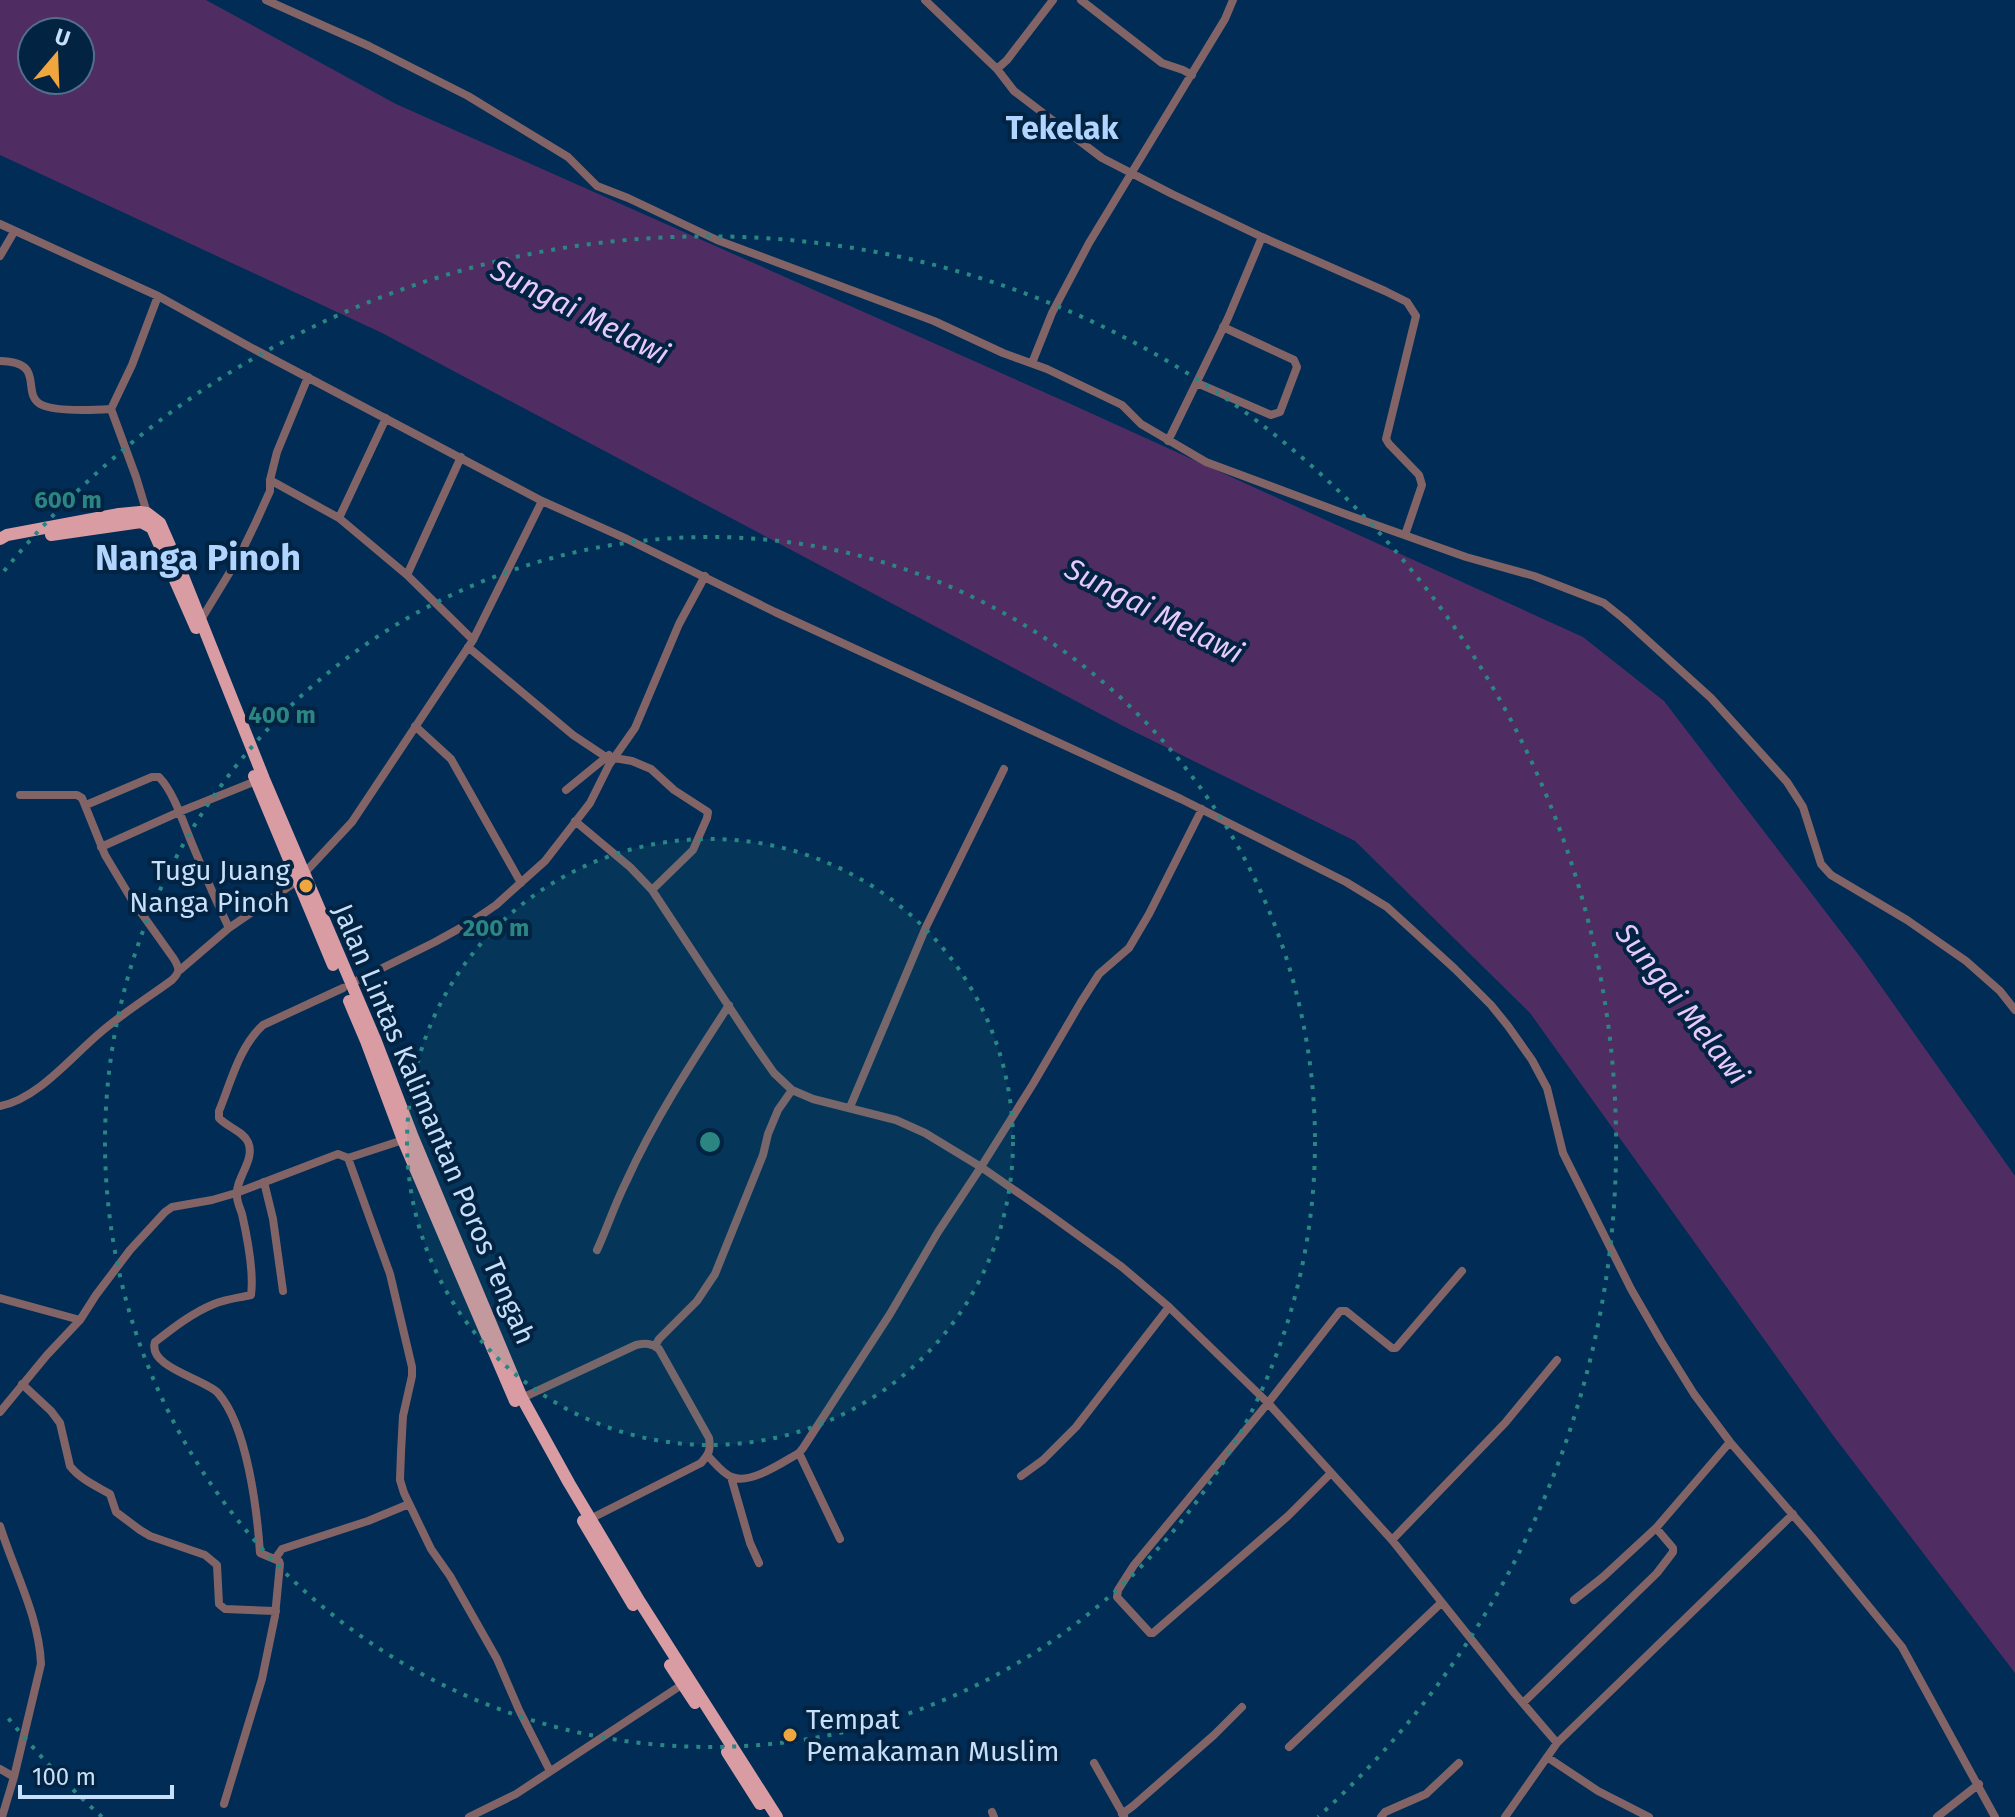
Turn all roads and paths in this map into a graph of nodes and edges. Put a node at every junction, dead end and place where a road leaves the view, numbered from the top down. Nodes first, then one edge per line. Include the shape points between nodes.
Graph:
1 (266, 0) edge
2 (925, 0) edge
3 (1053, 0) edge
4 (1081, 0) edge
5 (1233, 0) edge
6 (997, 69) junction
7 (1192, 75) junction
8 (1132, 173) junction
9 (0, 224) edge
10 (14, 232) junction
11 (1262, 237) junction
12 (0, 256) edge
13 (158, 296) junction
14 (1223, 327) junction
15 (0, 361) edge
16 (1032, 363) junction
17 (308, 377) junction
18 (1197, 383) junction
19 (111, 409) junction
20 (386, 418) junction
21 (1168, 441) junction
22 (461, 457) junction
23 (270, 480) junction
24 (542, 501) junction
25 (147, 513) junction
26 (339, 518) junction
27 (1405, 535) junction
28 (0, 540) edge
29 (407, 575) junction
30 (705, 576) junction
31 (198, 624) junction
32 (470, 644) junction
33 (415, 726) junction
34 (608, 760) junction
35 (1004, 769) dead end
36 (256, 781) junction
37 (566, 790) dead end
38 (20, 795) dead end
39 (86, 805) junction
40 (1202, 809) junction
41 (179, 812) junction
42 (575, 821) junction
43 (101, 847) junction
44 (300, 878) junction
45 (521, 883) junction
46 (652, 890) junction
47 (229, 928) junction
48 (180, 970) junction
49 (347, 986) junction
50 (729, 1005) junction
51 (2015, 1010) edge
52 (792, 1090) junction
53 (0, 1106) edge
54 (850, 1107) junction
55 (403, 1140) junction
56 (348, 1158) junction
57 (981, 1167) junction
58 (264, 1182) junction
59 (236, 1193) junction
60 (597, 1250) dead end
61 (1462, 1271) dead end
62 (283, 1291) dead end
63 (0, 1298) edge
64 (1169, 1307) junction
65 (80, 1320) junction
66 (655, 1346) junction
67 (1557, 1360) dead end
68 (22, 1384) junction
69 (522, 1398) junction
70 (1268, 1403) junction
71 (0, 1412) edge
72 (1730, 1442) junction
73 (799, 1453) junction
74 (708, 1456) junction
75 (1331, 1473) junction
76 (1021, 1476) dead end
77 (731, 1477) junction
78 (409, 1504) junction
79 (1793, 1514) junction
80 (587, 1520) junction
81 (0, 1526) edge
82 (1656, 1528) junction
83 (840, 1539) dead end
84 (1392, 1540) junction
85 (275, 1559) junction
86 (759, 1563) dead end
87 (1574, 1600) dead end
88 (1441, 1603) junction
89 (276, 1611) junction
90 (683, 1684) junction
91 (1523, 1703) junction
92 (1242, 1707) dead end
93 (1557, 1743) junction
94 (1289, 1747) dead end
95 (1547, 1757) junction
96 (1094, 1763) dead end
97 (1459, 1763) dead end
98 (0, 1769) edge
99 (550, 1771) junction
100 (14, 1777) junction
101 (1979, 1784) junction
102 (224, 1804) dead end
103 (1123, 1815) edge
104 (2, 1817) edge
105 (469, 1817) edge
106 (768, 1817) edge
107 (777, 1817) edge
108 (1381, 1817) edge
109 (1505, 1817) edge
110 (1649, 1817) edge
111 (1937, 1817) edge
112 (1995, 1817) edge

1 - 16 street via 468,96 568,157 597,186 717,240
2 - 6 street
3 - 6 street
4 - 7 street via 1162,63
5 - 7 street
6 - 8 street via 1014,91 1102,158
7 - 8 street
8 - 11 street
8 - 16 street via 1052,313
9 - 10 street
10 - 12 street
10 - 13 street
11 - 14 street
11 - 27 street via 1407,302 1416,316 1386,439 1422,485
13 - 17 street
13 - 19 street
14 - 18 street
14 - 18 street via 1294,360 1297,367 1280,412 1271,415
15 - 19 street via 26,368 33,395 44,407
16 - 21 street via 1122,405
17 - 20 street
17 - 23 street
18 - 21 street
19 - 25 street
20 - 22 street
20 - 26 street
21 - 27 street via 1206,462
22 - 24 street
22 - 29 street
23 - 26 street
23 - 31 street via 270,491 239,557
24 - 30 street
24 - 32 street
25 - 28 main road, Jalan Lintas Kalimantan Poros Tengah via 119,514
25 - 31 main road, Jalan Lintas Kalimantan Poros Tengah via 160,523
26 - 29 street
27 - 51 street via 1604,603 1711,698 1787,782 1803,807 1821,864 1831,875 1966,961
28 - 31 main road, Jalan Lintas Kalimantan Poros Tengah via 146,524
29 - 32 street
30 - 34 street via 639,719
30 - 40 street
31 - 36 main road, Jalan Lintas Kalimantan Poros Tengah
31 - 44 main road, Jalan Lintas Kalimantan Poros Tengah
32 - 33 street
32 - 34 street
33 - 44 street via 352,822
33 - 45 street via 451,759
34 - 37 street
34 - 42 street via 590,803
34 - 46 street via 651,769 708,812 693,850
35 - 54 street via 926,927
36 - 41 street
36 - 44 main road, Jalan Lintas Kalimantan Poros Tengah
38 - 39 street via 77,795
39 - 41 street via 159,777
39 - 43 street
40 - 57 street via 1129,948 1099,974
40 - 72 street via 1387,907 1508,1026 1547,1088 1563,1153 1631,1289 1694,1394
41 - 43 street
41 - 47 street
42 - 45 street
42 - 46 street
43 - 48 street
44 - 47 street
44 - 49 main road, Jalan Lintas Kalimantan Poros Tengah
45 - 49 street via 471,922
46 - 50 street
47 - 48 street
48 - 53 street via 21,1100
49 - 55 main road, Jalan Lintas Kalimantan Poros Tengah
49 - 59 street via 263,1025 246,1045 219,1111 219,1118 243,1135 250,1150
49 - 69 main road, Jalan Lintas Kalimantan Poros Tengah via 375,1039
50 - 52 street via 774,1073
50 - 60 street via 642,1150
52 - 54 street
52 - 66 street via 778,1110 715,1274
54 - 57 street via 925,1133
55 - 56 street
55 - 80 main road, Jalan Lintas Kalimantan Poros Tengah via 515,1401
56 - 58 street via 338,1154
56 - 78 street via 390,1274 412,1367 400,1466
57 - 64 street via 1122,1267
57 - 73 street
58 - 59 street
58 - 62 street
59 - 65 street via 165,1212 130,1250
59 - 85 street via 251,1295 199,1311 153,1347 167,1365 210,1387 226,1405 240,1437 260,1553
61 - 70 street via 1396,1348 1340,1311
63 - 65 street
64 - 70 street
64 - 76 street via 1076,1427
65 - 68 street
66 - 69 street via 636,1345
66 - 74 street via 709,1438
67 - 84 street via 1505,1423
68 - 71 street
68 - 89 street via 60,1423 70,1466 110,1494 116,1512 150,1536 205,1555 217,1565 222,1607
69 - 80 main road, Jalan Lintas Kalimantan Poros Tengah
70 - 75 street
70 - 75 street via 1126,1576 1117,1594 1150,1633
72 - 79 street
72 - 82 street
73 - 77 street via 756,1476
73 - 83 street
74 - 77 street
74 - 80 street
75 - 84 street
77 - 86 street
78 - 85 street via 282,1549
78 - 99 street via 497,1659
79 - 93 street
79 - 101 street via 1902,1647
80 - 90 main road, Jalan Lintas Kalimantan Poros Tengah via 612,1573
80 - 107 main road, Jalan Lintas Kalimantan Poros Tengah
81 - 100 street via 40,1646 41,1664
82 - 87 street
82 - 91 street via 1673,1548 1664,1565
84 - 88 street
85 - 89 street via 280,1564
88 - 91 street
88 - 94 street
89 - 102 street via 262,1679
90 - 99 street
90 - 106 main road, Jalan Lintas Kalimantan Poros Tengah
91 - 93 street
92 - 103 street
93 - 95 street
95 - 109 street
95 - 110 street
96 - 103 street
97 - 108 street via 1426,1794
98 - 100 street
99 - 105 street
100 - 104 street
101 - 111 street
101 - 112 street

